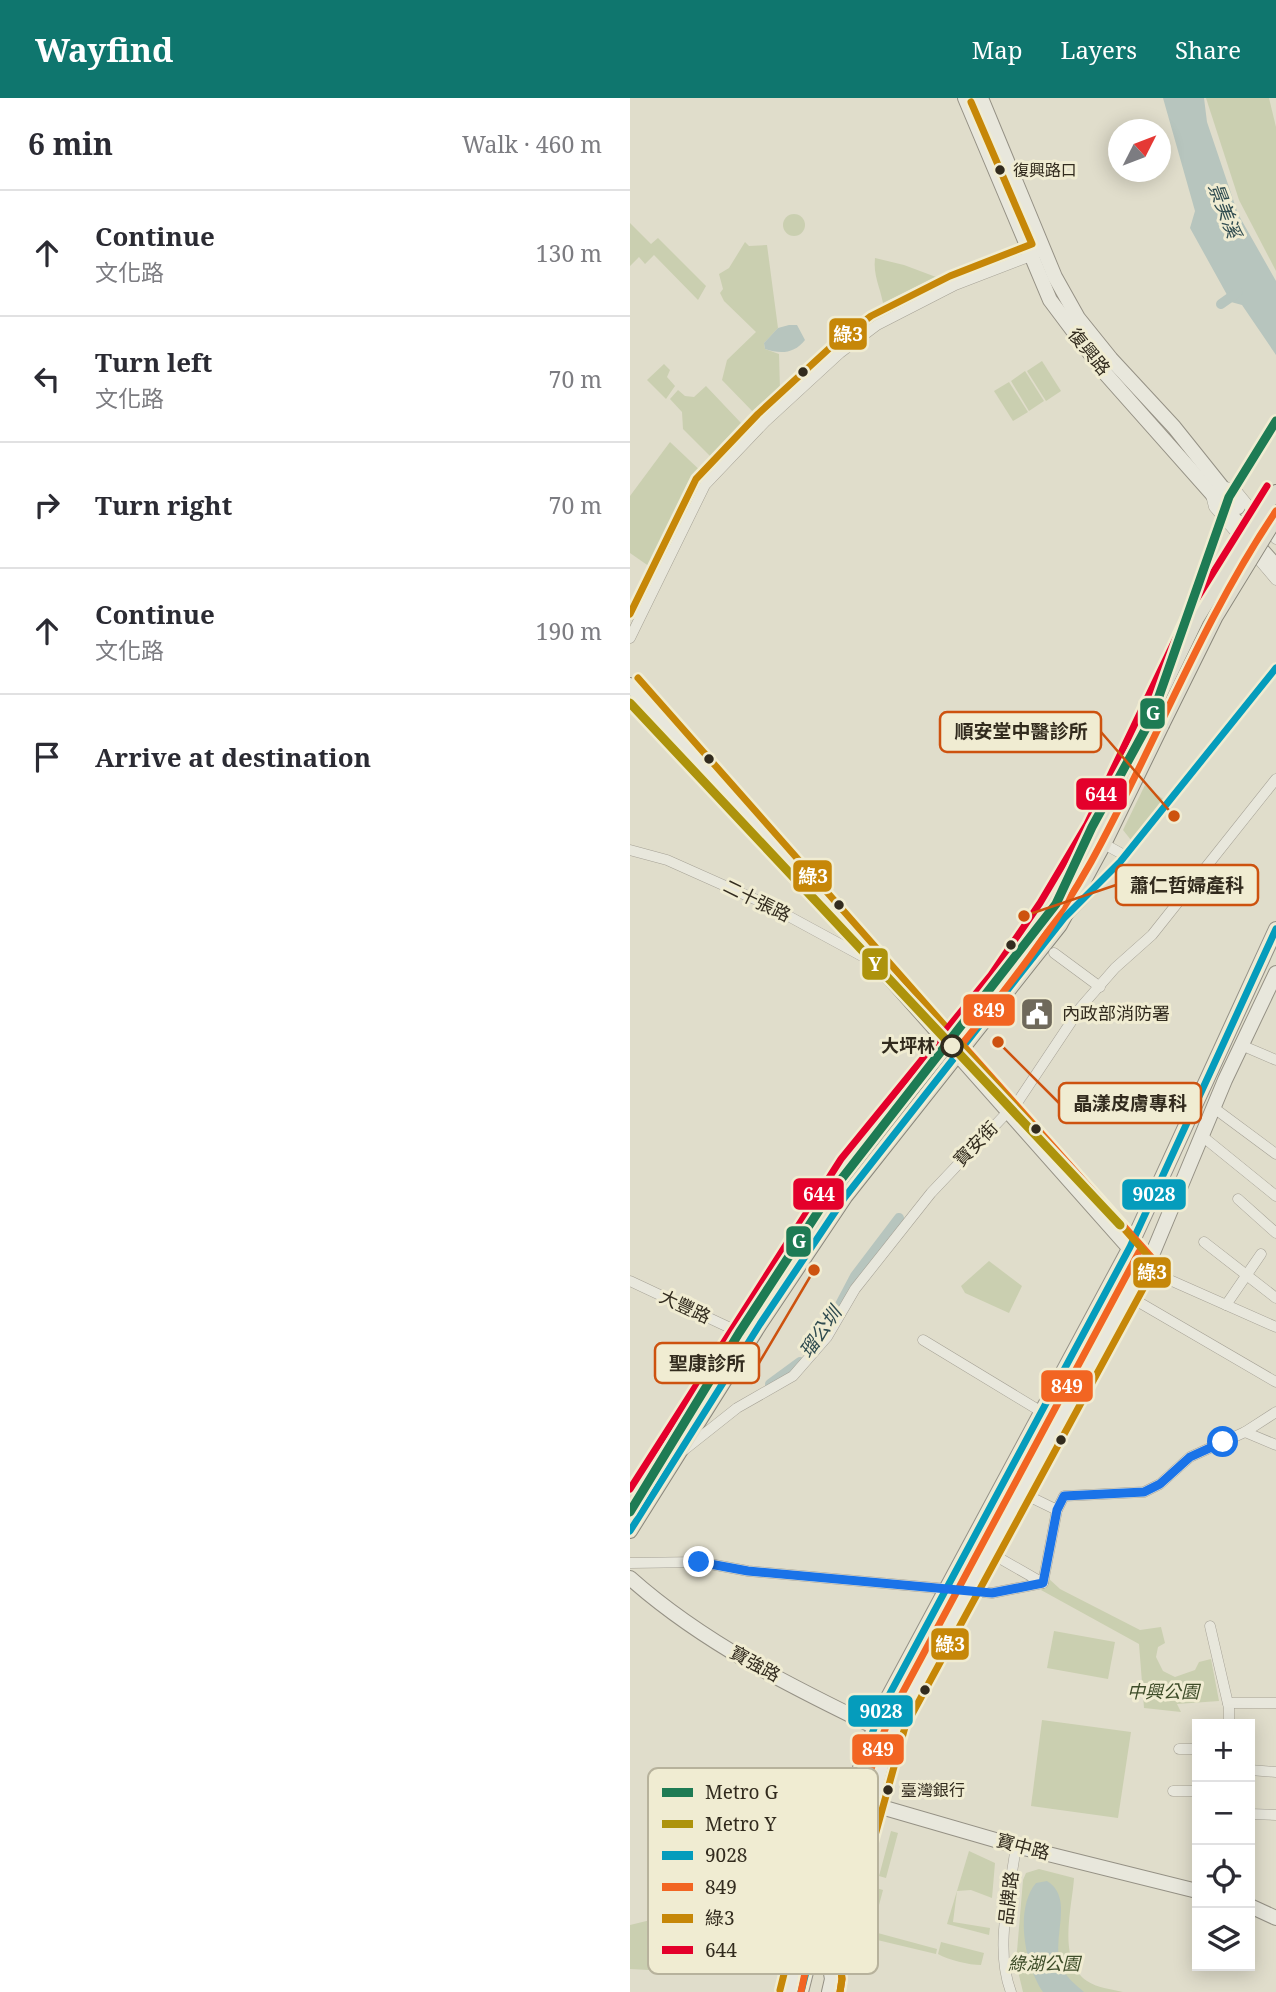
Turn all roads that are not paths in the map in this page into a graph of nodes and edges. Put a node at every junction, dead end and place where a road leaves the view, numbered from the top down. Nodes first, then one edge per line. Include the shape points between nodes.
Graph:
1 (965, 98) edge
2 (981, 98) edge
3 (1046, 250) junction
4 (1029, 256) junction
5 (1225, 487) junction
6 (1276, 492) edge
7 (1211, 494) junction
8 (1272, 515) edge
9 (1276, 539) edge
10 (1276, 552) edge
11 (1276, 566) edge
12 (1276, 580) edge
13 (630, 638) edge
14 (1276, 668) edge
15 (630, 685) edge
16 (1276, 779) edge
17 (1104, 844) junction
18 (630, 850) edge
19 (1082, 855) junction
20 (1124, 855) junction
21 (1065, 918) junction
22 (1276, 929) edge
23 (1054, 953) dead end
24 (878, 965) junction
25 (1276, 973) edge
26 (1100, 987) junction
27 (1241, 1045) junction
28 (953, 1048) junction
29 (1276, 1060) edge
30 (1213, 1108) junction
31 (1008, 1111) junction
32 (1202, 1136) junction
33 (1274, 1148) edge
34 (1276, 1196) edge
35 (1238, 1199) dead end
36 (1276, 1234) edge
37 (1204, 1242) dead end
38 (1130, 1247) junction
39 (1261, 1254) dead end
40 (1146, 1267) junction
41 (1246, 1274) junction
42 (630, 1281) edge
43 (1130, 1297) junction
44 (1276, 1297) edge
45 (1226, 1305) junction
46 (1276, 1327) edge
47 (741, 1333) junction
48 (923, 1340) dead end
49 (1276, 1382) edge
50 (1042, 1412) junction
51 (1276, 1412) edge
52 (1060, 1423) junction
53 (1245, 1432) junction
54 (1276, 1445) edge
55 (681, 1452) junction
56 (1020, 1493) junction
57 (630, 1508) edge
58 (1057, 1510) junction
59 (630, 1531) edge
60 (987, 1551) junction
61 (630, 1563) edge
62 (630, 1578) edge
63 (1043, 1583) junction
64 (946, 1590) junction
65 (966, 1592) junction
66 (1210, 1626) dead end
67 (1228, 1703) junction
68 (1276, 1703) edge
69 (1229, 1719) edge
70 (873, 1726) junction
71 (891, 1735) junction
72 (1179, 1749) dead end
73 (1192, 1749) edge
74 (859, 1768) edge
75 (1255, 1770) edge
76 (1276, 1772) edge
77 (878, 1778) edge
78 (1173, 1791) dead end
79 (1192, 1791) edge
80 (878, 1806) edge
81 (1255, 1814) edge
82 (1276, 1815) edge
83 (1016, 1846) junction
84 (1192, 1890) edge
85 (1254, 1908) edge
86 (1276, 1918) edge
87 (794, 1974) edge
88 (805, 1974) edge
89 (825, 1974) edge
90 (831, 1974) edge
91 (790, 1992) edge
92 (801, 1992) edge
93 (820, 1992) edge
94 (829, 1992) edge
95 (1011, 1992) edge

1 - 4 street, 復興路
2 - 3 street, 復興路
3 - 4 street
3 - 5 street, 復興路 via 1078,318
4 - 7 street, 復興路 via 1050,300 1077,339
4 - 13 street via 944,290 877,325 765,422 705,485
5 - 9 street via 1234,489
5 - 10 street, 復興路
6 - 8 main road
7 - 11 street, 復興路
7 - 12 street via 1214,507
8 - 17 main road, bridge via 1216,616
8 - 19 main road, bridge via 1197,618
14 - 20 street
15 - 24 street
16 - 26 street, 寶安街 via 1152,935
17 - 19 street via 1090,859
17 - 20 street
17 - 21 main road
18 - 24 street, 二十張路 via 667,860 768,905
19 - 28 main road
20 - 21 street
21 - 28 main road
22 - 38 street
23 - 26 street
24 - 28 street
25 - 27 street
26 - 31 street, 寶安街
27 - 29 street
27 - 30 street
28 - 31 street
28 - 47 main road via 850,1165
28 - 55 main road via 845,1196
30 - 32 street
30 - 33 street
31 - 38 street
31 - 55 street, 寶安街 via 931,1192 855,1289 827,1337 793,1376 737,1408
32 - 34 street
32 - 40 street
35 - 36 street
37 - 41 street
38 - 40 street
38 - 50 street
39 - 41 street
40 - 43 street
40 - 45 street
41 - 44 street
41 - 45 street
42 - 47 street, 大豐路
43 - 49 street
43 - 52 street
45 - 46 street
47 - 57 main road
48 - 50 street
50 - 52 street
50 - 64 street
51 - 53 street
52 - 56 street
53 - 54 street
53 - 58 street via 1190,1457 1144,1492 1064,1496
55 - 59 main road
56 - 58 street
56 - 60 street
58 - 63 street
60 - 63 street
60 - 65 street
61 - 64 street via 699,1562
62 - 70 street, 寶強路 via 737,1656
63 - 65 street via 992,1593
64 - 65 street
64 - 70 street
65 - 71 street
66 - 67 street
67 - 68 street
67 - 69 street
70 - 71 street, 寶強路
70 - 74 street
71 - 77 street
72 - 73 street
75 - 76 street
78 - 79 street
80 - 83 street, 寶中路
81 - 82 street
83 - 84 street, 寶中路
83 - 95 street, 品牌路 via 1004,1941 1005,1976
85 - 86 street
87 - 91 street
88 - 92 street
89 - 93 street
90 - 94 street

